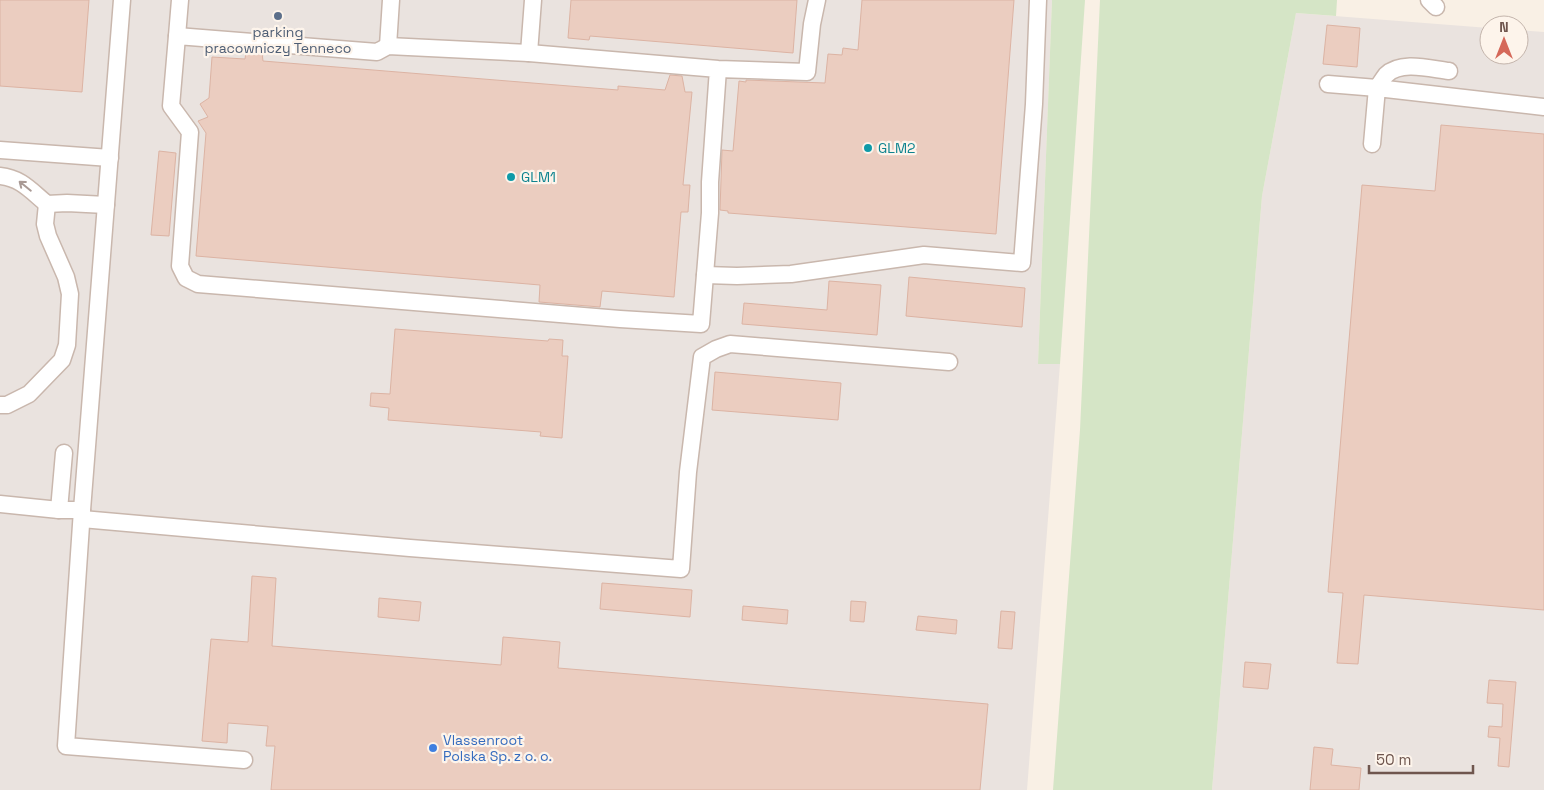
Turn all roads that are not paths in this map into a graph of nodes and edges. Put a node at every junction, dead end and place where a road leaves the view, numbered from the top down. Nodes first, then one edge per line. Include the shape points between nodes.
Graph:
1 (122, 0) edge
2 (180, 0) edge
3 (391, 0) edge
4 (533, 0) edge
5 (816, 0) edge
6 (1038, 0) edge
7 (177, 36) junction
8 (388, 46) junction
9 (529, 54) junction
10 (718, 69) junction
11 (1449, 71) dead end
12 (1328, 84) dead end
13 (1377, 88) junction
14 (1544, 107) edge
15 (1372, 144) dead end
16 (0, 150) edge
17 (110, 158) junction
18 (0, 176) edge
19 (47, 204) junction
20 (106, 205) junction
21 (705, 275) junction
22 (949, 362) dead end
23 (0, 406) edge
24 (64, 453) dead end
25 (0, 504) edge
26 (60, 510) junction
27 (82, 515) junction
28 (244, 760) dead end

1 - 17 street
2 - 7 street
3 - 8 street
4 - 9 street
5 - 10 street via 807,72
6 - 21 street via 1022,263 924,255 791,274
7 - 8 street via 377,52
7 - 21 street via 171,106 190,132 180,266 186,278 198,284 700,324
8 - 9 street
9 - 10 street
10 - 21 street
11 - 13 street via 1398,68 1387,74
12 - 13 street
13 - 14 street
13 - 15 street
16 - 17 street
17 - 20 street
19 -> 18 street via 21,182
19 - 20 street
19 - 23 street via 45,224 48,236 70,294 68,345 62,360 29,394
20 - 27 street
22 - 27 street via 730,344 702,357 688,472 682,568 410,548
24 - 26 street
25 - 26 street
26 - 27 street
27 - 28 street via 66,746

